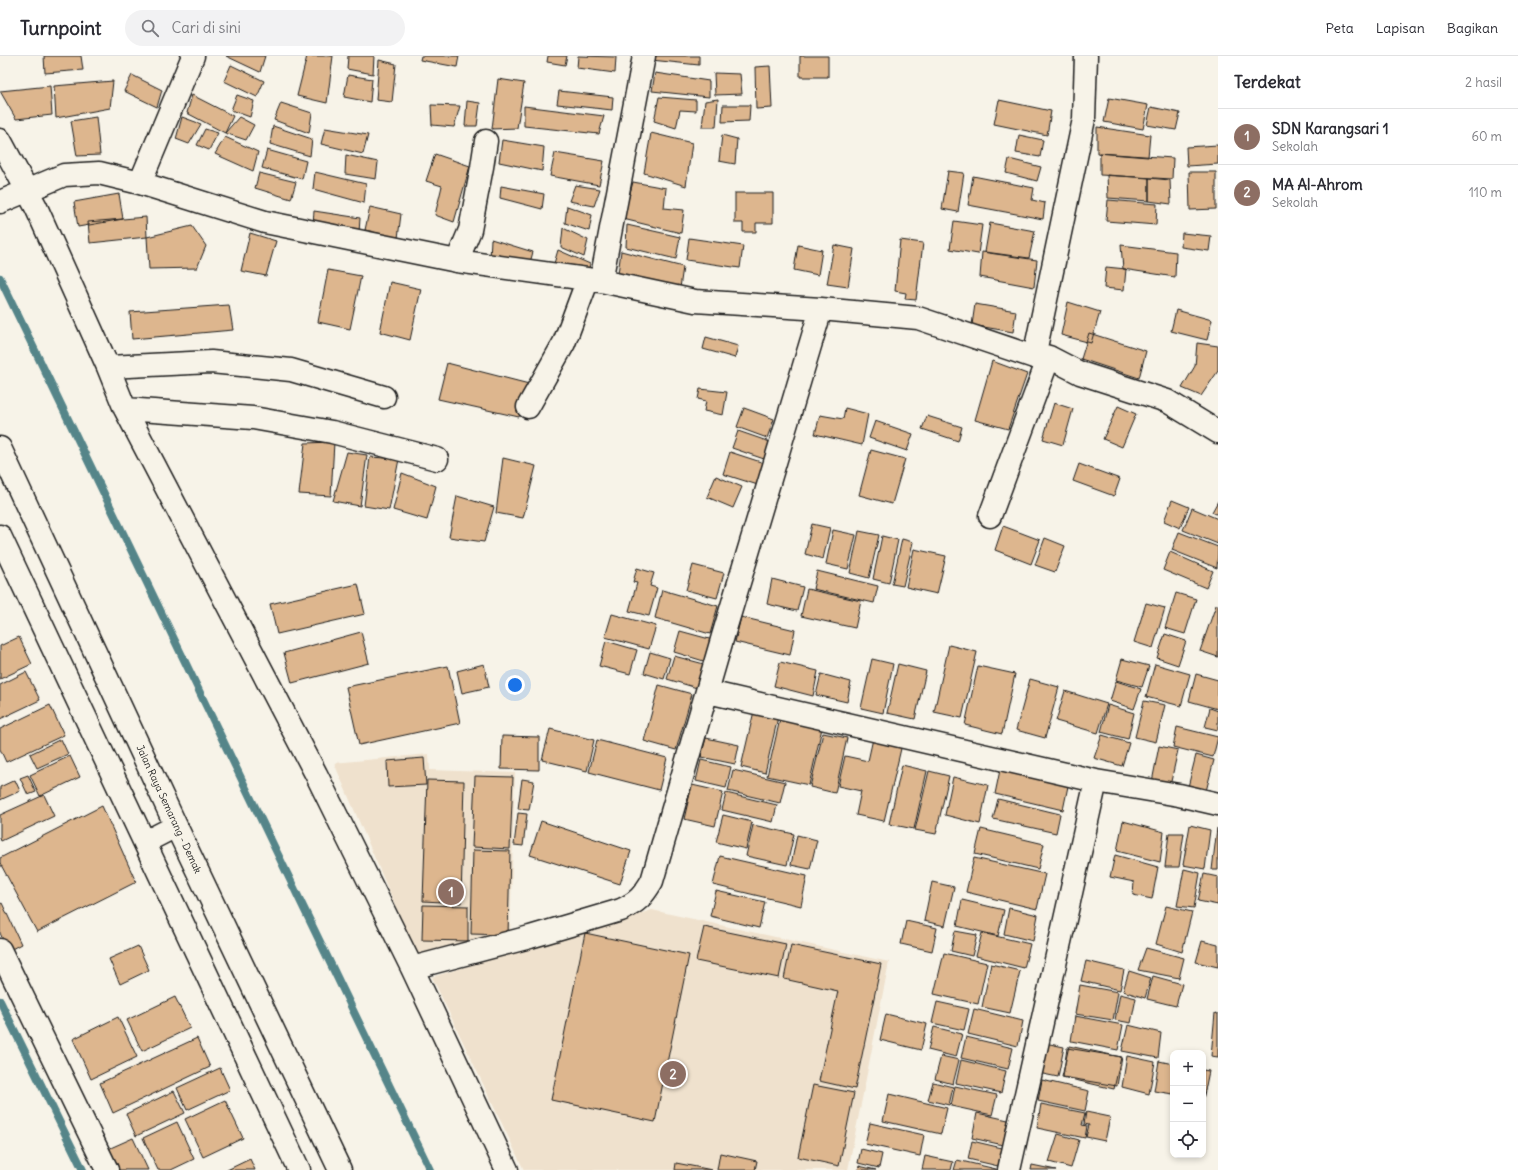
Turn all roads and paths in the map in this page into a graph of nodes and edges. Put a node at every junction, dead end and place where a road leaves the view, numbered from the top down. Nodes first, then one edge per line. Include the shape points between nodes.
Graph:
1 (193, 56) edge
2 (644, 56) edge
3 (1086, 56) edge
4 (0, 140) edge
5 (486, 141) dead end
6 (140, 183) junction
7 (11, 197) edge
8 (458, 261) junction
9 (595, 280) junction
10 (821, 309) junction
11 (1041, 357) junction
12 (108, 367) junction
13 (384, 397) dead end
14 (528, 407) dead end
15 (125, 409) junction
16 (1218, 432) edge
17 (0, 448) edge
18 (436, 459) dead end
19 (990, 516) dead end
20 (0, 536) edge
21 (708, 692) junction
22 (1096, 781) junction
23 (1218, 804) edge
24 (176, 826) junction
25 (144, 842) junction
26 (0, 950) edge
27 (412, 968) junction
28 (107, 1170) edge
29 (299, 1170) edge
30 (340, 1170) edge
31 (506, 1170) edge
32 (1009, 1170) edge

1 - 6 main road
2 - 9 main road
3 - 11 main road via 1084,119
4 - 7 main road
5 - 8 main road via 470,230
6 - 7 main road via 99,173 64,175
6 - 8 main road via 265,222
7 - 12 main road via 36,207
8 - 9 main road
9 - 10 main road via 695,301
9 - 14 main road
10 - 11 main road via 918,318
10 - 21 main road
11 - 16 main road via 1168,401
11 - 19 main road
12 - 13 main road via 211,362 291,370
12 - 15 main road
15 - 18 main road via 253,418 332,432
15 - 27 main road via 316,774
17 - 24 main road, Jalan Raya Semarang - Demak
20 - 25 main road
21 - 22 main road
21 - 27 main road via 652,881 640,899 621,910
22 - 23 main road
22 - 32 main road
24 - 25 main road
24 - 30 main road, Jalan Raya Semarang - Demak
25 - 29 main road
26 - 28 main road
27 - 31 main road

